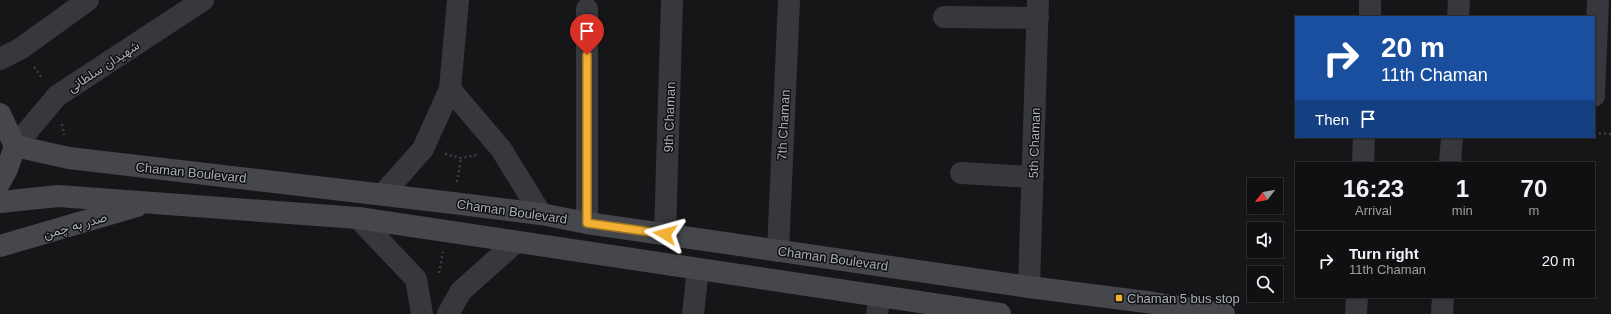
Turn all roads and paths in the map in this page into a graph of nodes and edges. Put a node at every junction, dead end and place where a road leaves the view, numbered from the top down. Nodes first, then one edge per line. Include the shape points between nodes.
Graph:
1 (203, 0) edge
2 (672, 0) edge
3 (789, 0) edge
4 (1370, 0) edge
5 (1459, 0) edge
6 (1598, 0) edge
7 (80, 3) edge
8 (458, 3) edge
9 (587, 9) dead end
10 (1038, 9) edge
11 (1370, 16) edge
12 (1458, 16) edge
13 (944, 17) dead end
14 (0, 59) edge
15 (1595, 72) edge
16 (450, 89) junction
17 (0, 114) edge
18 (1595, 133) edge
19 (1611, 134) edge
20 (1364, 138) edge
21 (1452, 138) edge
22 (15, 146) junction
23 (423, 149) junction
24 (501, 150) junction
25 (1363, 162) edge
26 (1450, 162) edge
27 (961, 173) dead end
28 (1033, 177) junction
29 (0, 182) edge
30 (383, 194) junction
31 (0, 202) edge
32 (150, 203) junction
33 (541, 214) junction
34 (358, 218) junction
35 (587, 223) junction
36 (665, 234) junction
37 (516, 242) junction
38 (0, 246) edge
39 (778, 251) junction
40 (698, 269) junction
41 (1029, 287) junction
42 (1357, 298) edge
43 (1443, 298) edge
44 (878, 305) edge
45 (422, 314) edge
46 (448, 314) edge
47 (694, 314) edge
48 (1000, 314) edge
49 (1224, 314) edge
50 (1356, 314) edge
51 (1442, 314) edge

1 - 22 street, شهیدان سلطانی via 57,96
2 - 36 street, 9th Chaman
3 - 39 street, 7th Chaman
4 - 11 street
5 - 12 street
6 - 15 street
7 - 14 street via 20,50
8 - 16 street
9 - 35 street
10 - 13 street
10 - 28 street, 5th Chaman
16 - 23 street
16 - 24 street
17 - 22 main road
18 - 19 path
20 - 25 street
21 - 26 street
22 - 29 main road
22 - 30 main road, Chaman Boulevard via 69,158
23 - 24 path via 461,158
23 - 30 street
24 - 33 street
27 - 28 street
28 - 41 street, 5th Chaman
30 - 33 main road, Chaman Boulevard
31 - 32 main road via 58,196
32 - 34 main road
32 - 38 main road, صدر به چمن
33 - 35 main road, Chaman Boulevard
34 - 37 main road
34 - 45 street via 416,279
35 - 36 main road, Chaman Boulevard
36 - 39 main road, Chaman Boulevard
37 - 40 main road
37 - 46 street via 461,291
39 - 41 main road, Chaman Boulevard
40 - 44 main road
40 - 47 street
41 - 49 main road, Chaman Boulevard via 1154,302
42 - 50 street
43 - 51 street
44 - 48 main road

